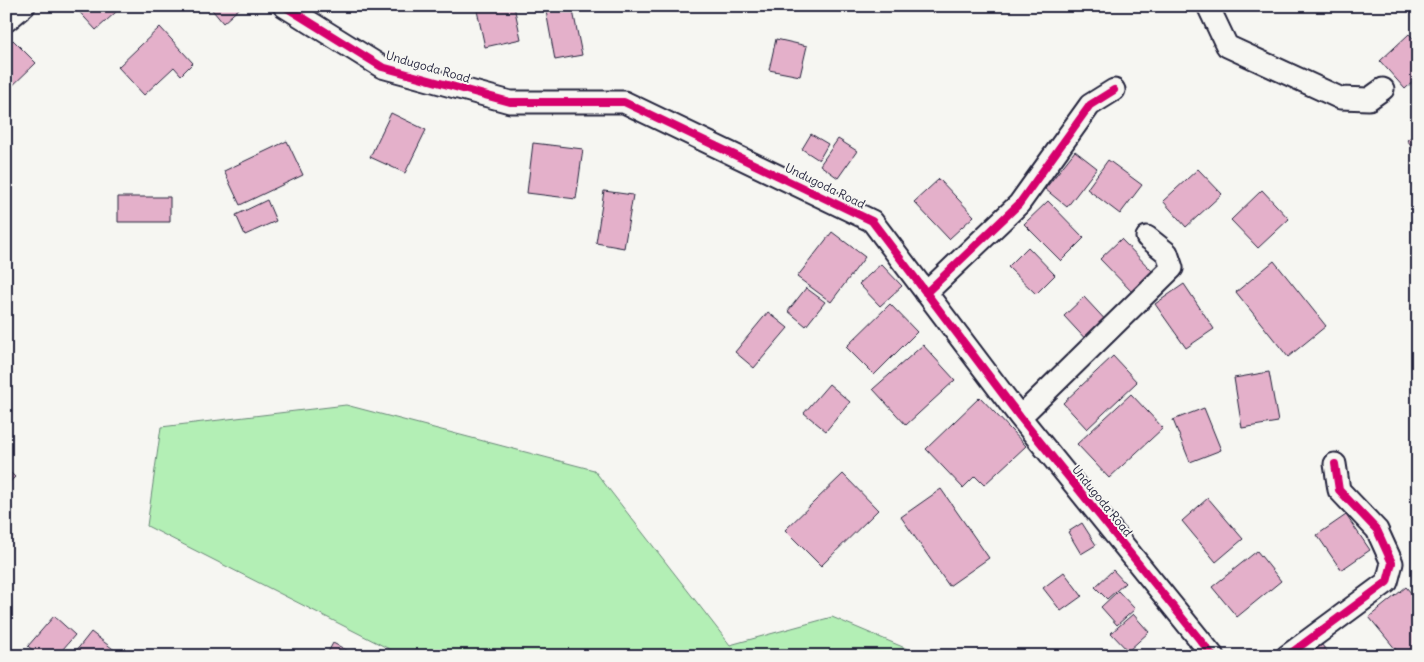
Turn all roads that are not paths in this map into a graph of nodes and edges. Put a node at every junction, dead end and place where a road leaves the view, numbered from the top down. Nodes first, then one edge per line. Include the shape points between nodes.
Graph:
1 (24, 6) edge
2 (284, 6) edge
3 (1208, 6) edge
4 (6, 21) edge
5 (1384, 89) dead end
6 (1114, 90) dead end
7 (1147, 237) dead end
8 (926, 293) junction
9 (1020, 417) junction
10 (1335, 464) dead end
11 (1213, 656) edge
12 (1287, 656) edge

1 - 4 street
2 - 8 street, Undugoda Road via 382,67 510,102 624,102 872,221
3 - 5 street via 1227,46 1340,98 1369,98
6 - 8 street via 1090,104 1019,204
7 - 9 street via 1167,252 1172,268
8 - 9 street, Undugoda Road
9 - 11 street, Undugoda Road
10 - 12 street via 1339,490 1377,530 1392,562 1387,582

